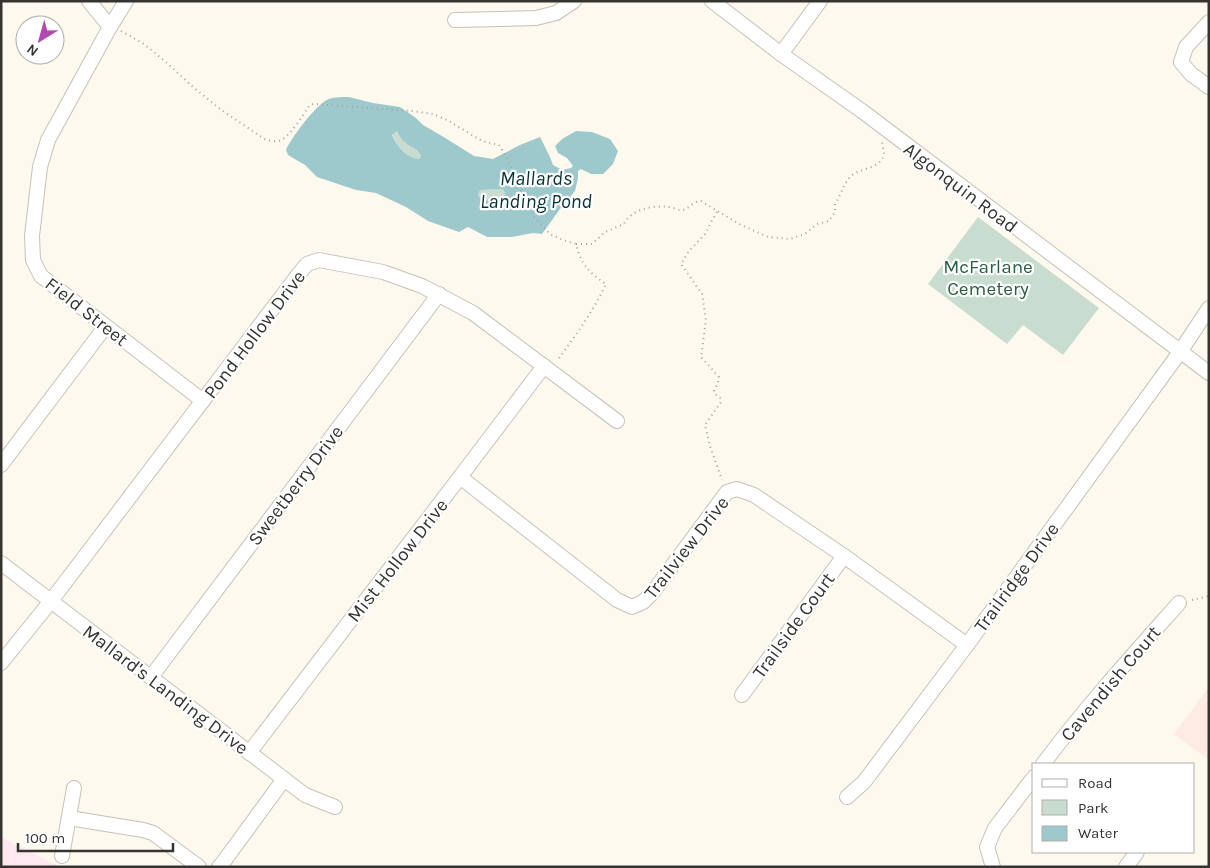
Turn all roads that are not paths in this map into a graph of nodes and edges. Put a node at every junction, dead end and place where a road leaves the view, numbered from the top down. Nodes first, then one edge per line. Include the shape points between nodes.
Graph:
1 (88, 1) edge
2 (126, 1) edge
3 (574, 1) edge
4 (712, 1) edge
5 (820, 1) edge
6 (454, 20) dead end
7 (1209, 22) edge
8 (110, 27) junction
9 (781, 54) junction
10 (1209, 87) edge
11 (438, 294) junction
12 (1209, 308) edge
13 (106, 327) junction
14 (1180, 352) junction
15 (547, 368) junction
16 (1209, 374) edge
17 (203, 401) junction
18 (617, 421) dead end
19 (1, 465) edge
20 (460, 477) junction
21 (844, 556) junction
22 (1, 564) edge
23 (51, 601) junction
24 (1179, 603) road end
25 (967, 645) junction
26 (1, 663) edge
27 (151, 677) junction
28 (742, 694) dead end
29 (249, 753) junction
30 (1044, 763) edge
31 (284, 779) junction
32 (1032, 780) edge
33 (74, 788) dead end
34 (847, 797) dead end
35 (335, 807) dead end
36 (69, 818) junction
37 (1136, 853) edge
38 (62, 856) dead end
39 (200, 867) edge
40 (219, 867) edge
41 (993, 867) edge
42 (1126, 867) edge

1 - 8 street
2 - 8 street, Field Street
3 - 6 street via 556,13 536,18
4 - 9 street, Algonquin Road
5 - 9 street
7 - 10 street via 1186,47 1181,62
8 - 13 street, Field Street via 48,140 40,167 32,236 33,260 41,276
9 - 14 street, Algonquin Road
11 - 15 street, Pond Hollow Drive via 473,312
11 - 17 street, Pond Hollow Drive via 383,272 319,260 308,264
11 - 27 street, Sweetberry Drive
12 - 14 street, Trailridge Drive
13 - 17 street, Field Street
13 - 19 street
14 - 16 street, Algonquin Road
14 - 25 street, Trailridge Drive
15 - 18 street, Pond Hollow Drive
15 - 20 street, Mist Hollow Drive
17 - 23 street, Pond Hollow Drive
20 - 21 street, Trailview Drive via 617,600 632,607 653,592 727,492 738,489 754,495
20 - 29 street, Mist Hollow Drive
21 - 25 street, Trailview Drive
21 - 28 street, Trailside Court
22 - 23 street, Mallard's Landing Drive
23 - 26 street, Pond Hollow Drive
23 - 27 street, Mallard's Landing Drive
24 - 30 street, Cavendish Court
25 - 34 street, Trailridge Drive via 864,782
27 - 29 street, Mallard's Landing Drive
29 - 31 street, Mallard's Landing Drive
31 - 35 street, Mallard's Landing Drive via 306,795
31 - 40 street
32 - 41 street via 995,828 987,847
33 - 36 street
36 - 38 street
36 - 39 street via 143,830
37 - 42 street

